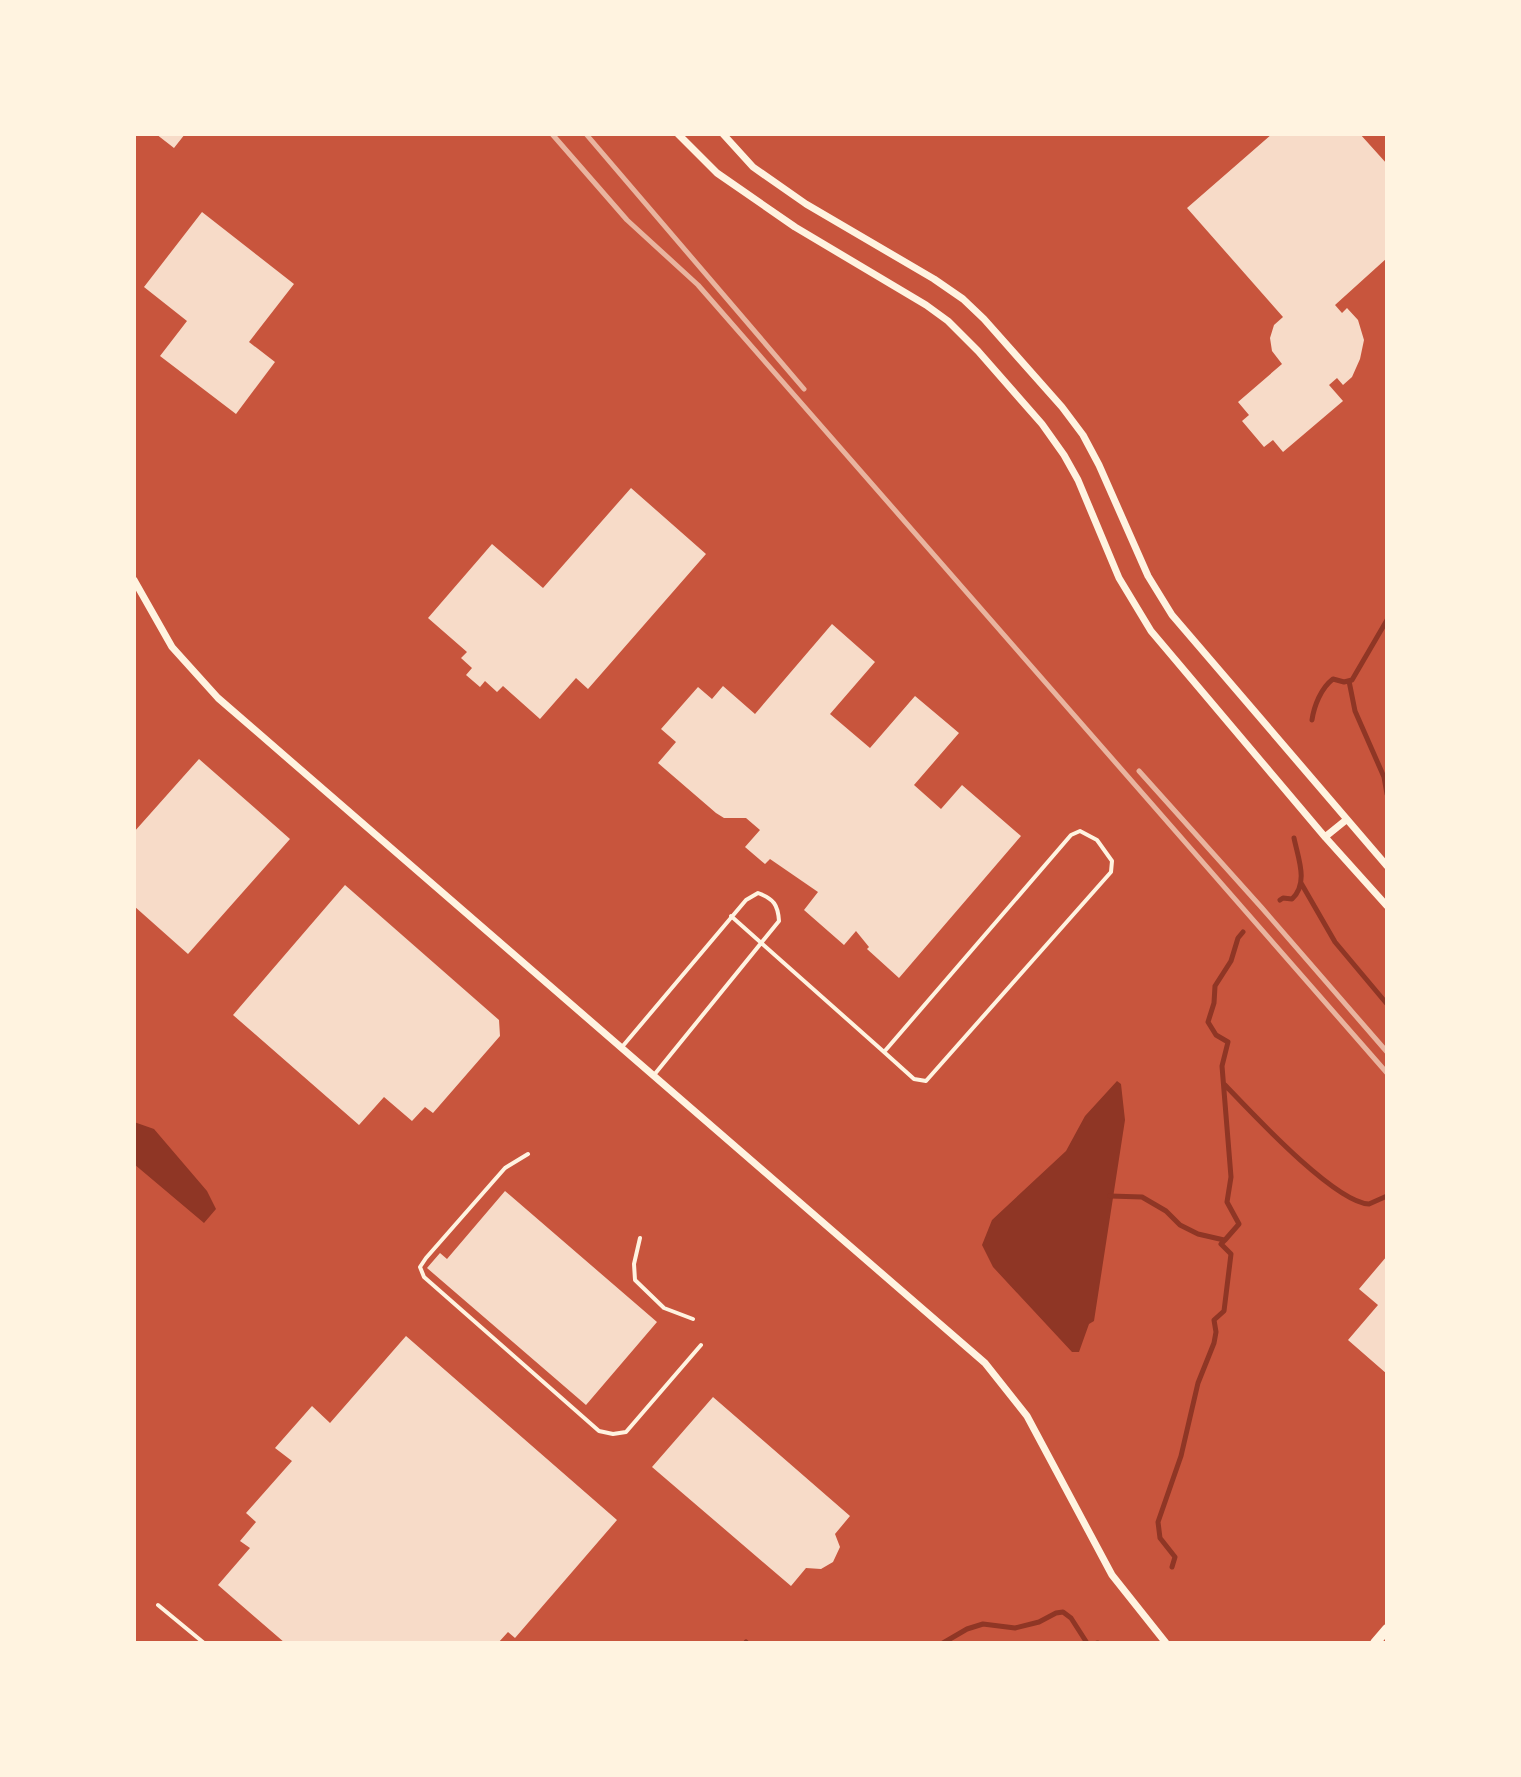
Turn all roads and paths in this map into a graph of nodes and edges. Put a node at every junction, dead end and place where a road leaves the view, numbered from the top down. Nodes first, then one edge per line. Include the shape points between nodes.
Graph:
1 (678, 134) edge
2 (723, 134) edge
3 (134, 580) edge
4 (1346, 820) junction
5 (1325, 837) junction
6 (1387, 866) edge
7 (1387, 906) edge
8 (731, 916) junction
9 (761, 942) junction
10 (622, 1047) junction
11 (884, 1052) junction
12 (654, 1075) junction
13 (528, 1154) dead end
14 (640, 1238) dead end
15 (693, 1319) dead end
16 (701, 1345) dead end
17 (158, 1605) dead end
18 (1387, 1629) edge
19 (204, 1643) edge
20 (1166, 1643) edge
21 (1375, 1643) edge

1 - 5 street via 717,173 795,227 926,305 978,351 1064,455 1119,578 1151,631
2 - 4 street via 753,167 934,279 984,319 1083,435 1148,576 1172,615
3 - 10 street via 172,647 218,698
4 - 5 street
4 - 6 street
5 - 7 street
8 - 9 lane
8 - 9 lane via 758,893 771,898 779,921
8 - 10 lane
9 - 11 lane
9 - 12 lane
10 - 12 street
11 - 11 lane via 1071,835 1080,831 1097,840 1112,861 1111,872 926,1081 914,1079
12 - 20 street via 1000,1379 1027,1416 1112,1575
13 - 16 lane via 505,1168 426,1258 420,1267 424,1277 599,1431 626,1432
14 - 15 lane via 635,1280 664,1308
17 - 19 lane
18 - 21 main road

